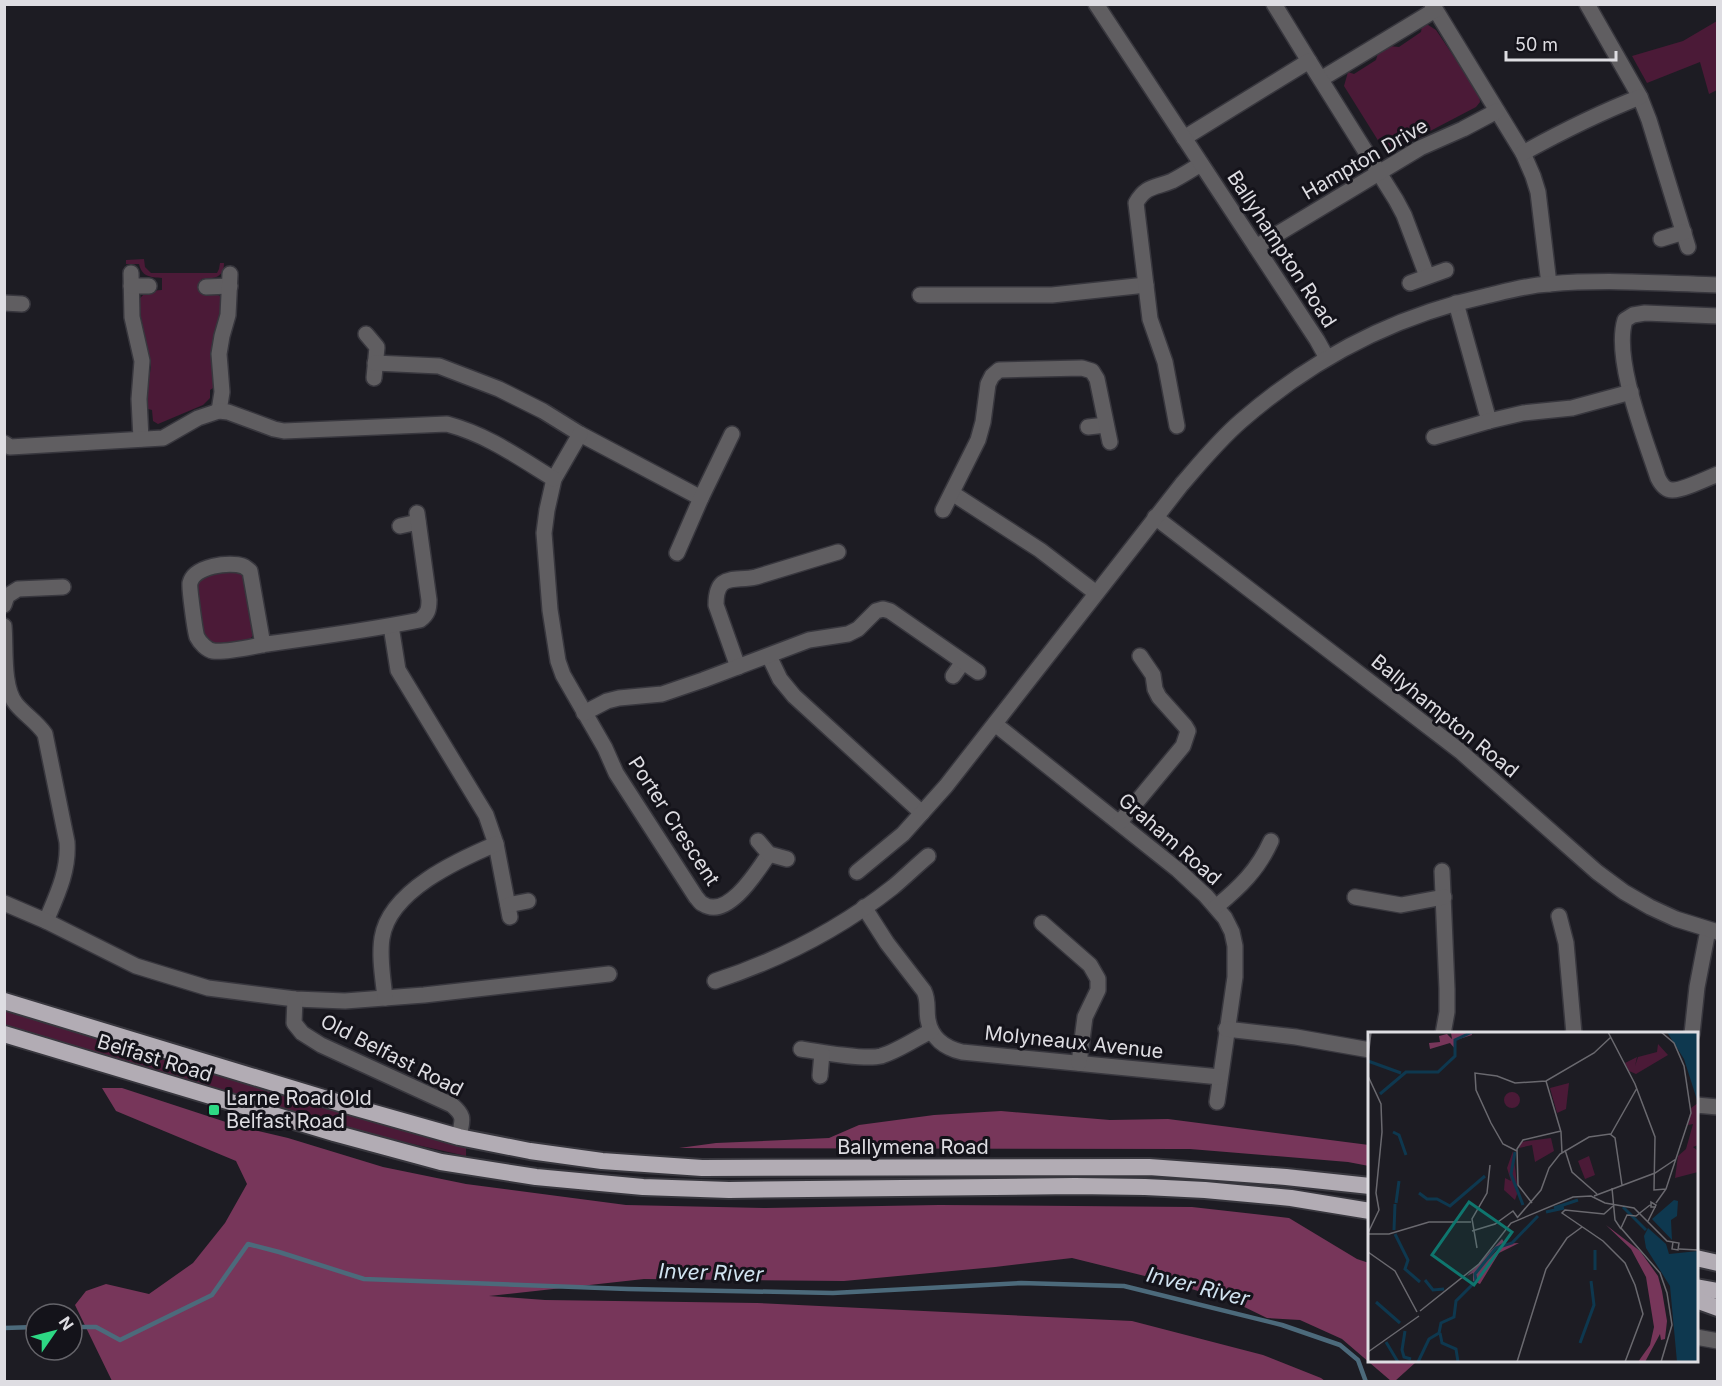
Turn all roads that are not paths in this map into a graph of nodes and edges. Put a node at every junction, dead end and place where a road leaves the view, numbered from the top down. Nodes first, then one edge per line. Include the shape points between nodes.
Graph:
1 (1096, 4) edge
2 (1275, 4) edge
3 (1587, 4) edge
4 (1433, 7) edge
5 (1309, 61) junction
6 (1321, 79) junction
7 (1640, 97) junction
8 (1497, 111) junction
9 (1184, 138) junction
10 (1523, 153) junction
11 (1201, 164) junction
12 (1380, 173) junction
13 (1684, 231) junction
14 (1661, 239) dead end
15 (1256, 247) junction
16 (1688, 247) dead end
17 (1446, 270) dead end
18 (1427, 276) junction
19 (1410, 283) dead end
20 (1549, 284) junction
21 (1146, 285) junction
22 (1718, 285) edge
23 (149, 286) dead end
24 (206, 287) dead end
25 (920, 296) dead end
26 (4, 303) edge
27 (1456, 303) junction
28 (22, 304) dead end
29 (1718, 316) edge
30 (366, 334) dead end
31 (1327, 358) junction
32 (375, 363) junction
33 (374, 378) dead end
34 (1631, 392) junction
35 (219, 411) junction
36 (1489, 421) junction
37 (1106, 425) junction
38 (1177, 426) dead end
39 (1088, 427) dead end
40 (580, 434) junction
41 (732, 434) dead end
42 (1434, 437) dead end
43 (141, 439) junction
44 (1110, 442) dead end
45 (4, 443) edge
46 (1718, 474) edge
47 (554, 479) junction
48 (952, 493) junction
49 (701, 498) junction
50 (943, 510) dead end
51 (1155, 517) junction
52 (400, 526) dead end
53 (677, 552) dead end
54 (838, 552) dead end
55 (63, 587) dead end
56 (1096, 593) junction
57 (4, 605) edge
58 (4, 626) edge
59 (391, 626) junction
60 (262, 645) junction
61 (769, 656) junction
62 (1140, 656) dead end
63 (963, 662) junction
64 (738, 667) junction
65 (978, 672) dead end
66 (953, 676) dead end
67 (584, 713) junction
68 (995, 724) junction
69 (922, 813) junction
70 (1120, 822) junction
71 (758, 841) dead end
72 (1270, 841) dead end
73 (496, 844) junction
74 (768, 854) junction
75 (928, 856) dead end
76 (786, 859) dead end
77 (1442, 871) dead end
78 (857, 872) dead end
79 (1355, 897) dead end
80 (1444, 897) junction
81 (528, 901) dead end
82 (4, 903) edge
83 (1216, 906) junction
84 (864, 908) junction
85 (1559, 916) dead end
86 (46, 921) junction
87 (1042, 922) dead end
88 (1713, 931) edge
89 (609, 974) dead end
90 (726, 982) dead end
91 (385, 998) junction
92 (295, 999) junction
93 (4, 1001) edge
94 (1226, 1029) junction
95 (931, 1031) junction
96 (1443, 1032) edge
97 (1574, 1032) edge
98 (1692, 1032) edge
99 (4, 1034) edge
100 (801, 1049) dead end
101 (1368, 1050) edge
102 (822, 1053) junction
103 (1079, 1063) junction
104 (820, 1076) dead end
105 (1220, 1077) junction
106 (1217, 1102) dead end
107 (1698, 1105) edge
108 (1718, 1107) edge
109 (459, 1137) junction
110 (467, 1166) joint
111 (1368, 1186) edge
112 (1368, 1211) edge
113 (1698, 1258) edge
114 (1718, 1263) edge
115 (1698, 1287) edge
116 (1718, 1291) edge
117 (1698, 1301) edge
118 (1718, 1308) edge
119 (1698, 1337) edge
120 (1718, 1341) edge

1 - 9 street, Ballyhampton Road
2 - 5 street
3 - 7 street
4 - 6 street
4 - 8 street
5 - 6 street
5 - 9 street
6 - 12 street
7 - 10 street
7 - 13 street
8 - 10 street
8 - 12 street, Hampton Drive via 1420,148
9 - 11 street, Ballyhampton Road
10 - 20 street via 1538,192
11 - 15 street, Ballyhampton Road
11 - 21 street, Ballyhampton Road via 1168,183 1146,190 1136,203
12 - 15 street, Hampton Drive
12 - 18 street via 1404,215
13 - 14 street
13 - 16 street
15 - 31 street, Ballyhampton Road
17 - 18 street
18 - 19 street
20 - 22 street
20 - 27 street
21 - 25 street via 1052,294
21 - 38 street, Ballyhampton Road via 1150,319 1165,362
23 - 43 street via 131,280 132,317 142,362
24 - 35 street via 230,280 228,315 219,354
26 - 28 street
27 - 31 street via 1388,328
27 - 36 street
29 - 34 street via 1645,313 1628,317 1622,333 1622,353
30 - 32 street via 376,347
31 - 51 street via 1240,422
32 - 33 street
32 - 40 street via 439,366 499,389
34 - 36 street via 1572,408 1531,411
34 - 46 street via 1664,487 1677,490
35 - 43 street via 164,438
35 - 47 street via 284,430 447,424 488,438
36 - 42 street
37 - 39 street
37 - 44 street
37 - 48 street via 1097,379 1089,369 999,370 988,382 980,435
40 - 47 street, Porter Crescent
40 - 49 street
41 - 49 street
43 - 45 street via 35,447 10,447
47 - 67 street, Porter Crescent via 544,532 550,610 558,661
48 - 50 street
48 - 56 street via 1040,550
49 - 53 street
51 - 56 street
51 - 88 street, Ballyhampton Road via 1460,751 1597,872 1650,907
52 - 59 street via 417,518 429,610 420,620
54 - 64 street via 756,577 726,580 719,587 716,605
55 - 57 street via 18,589 7,596
56 - 68 street
58 - 86 street via 7,685 15,702 45,734 67,842 65,875
59 - 60 street
59 - 73 street via 398,670 486,815
60 - 60 street via 250,571 232,564 210,566 195,575 190,583 196,636 202,645 211,651
61 - 63 street via 809,640 848,634 883,609 890,610
61 - 64 street
61 - 69 street via 794,696
62 - 70 street via 1153,675 1159,697 1188,732 1183,746
63 - 65 street
63 - 66 street
64 - 67 street via 662,694 608,701
67 - 74 street, Porter Crescent via 616,773 703,904 723,904 743,890
68 - 69 street
68 - 70 street, Graham Road
69 - 78 street
70 - 83 street, Graham Road
71 - 74 street
72 - 83 street via 1259,864 1240,887
73 - 81 street via 509,911
73 - 91 street via 434,874 387,919 382,937
74 - 76 street
75 - 84 street
77 - 80 street
79 - 80 street via 1401,905
80 - 96 street via 1447,1012
82 - 86 street
83 - 94 street, Graham Road via 1232,932 1236,956
84 - 90 street via 808,942
84 - 95 street via 926,994
85 - 97 street via 1566,943
86 - 92 street via 136,966 208,988
87 - 103 street via 1090,965 1098,980 1098,990 1084,1017
88 - 98 street via 1697,987
89 - 91 street
91 - 92 street
92 - 109 street, Old Belfast Road via 294,1023 302,1033 452,1105 463,1118
93 - 109 highway, Belfast Road
94 - 101 street
94 - 105 street, Graham Road
95 - 102 street via 877,1057
95 - 103 street, Molyneaux Avenue via 955,1050
99 - 110 highway, Belfast Road via 334,1133
100 - 102 street
102 - 104 street
103 - 105 street, Molyneaux Avenue
105 - 106 street, Graham Road
107 - 108 street
109 - 111 highway, Ballymena Road via 602,1161 702,1167 1149,1167
110 - 112 highway, Ballymena Road via 643,1187 741,1190 1146,1186 1291,1198
113 - 114 highway
115 - 116 highway
117 - 118 highway
119 - 120 street

